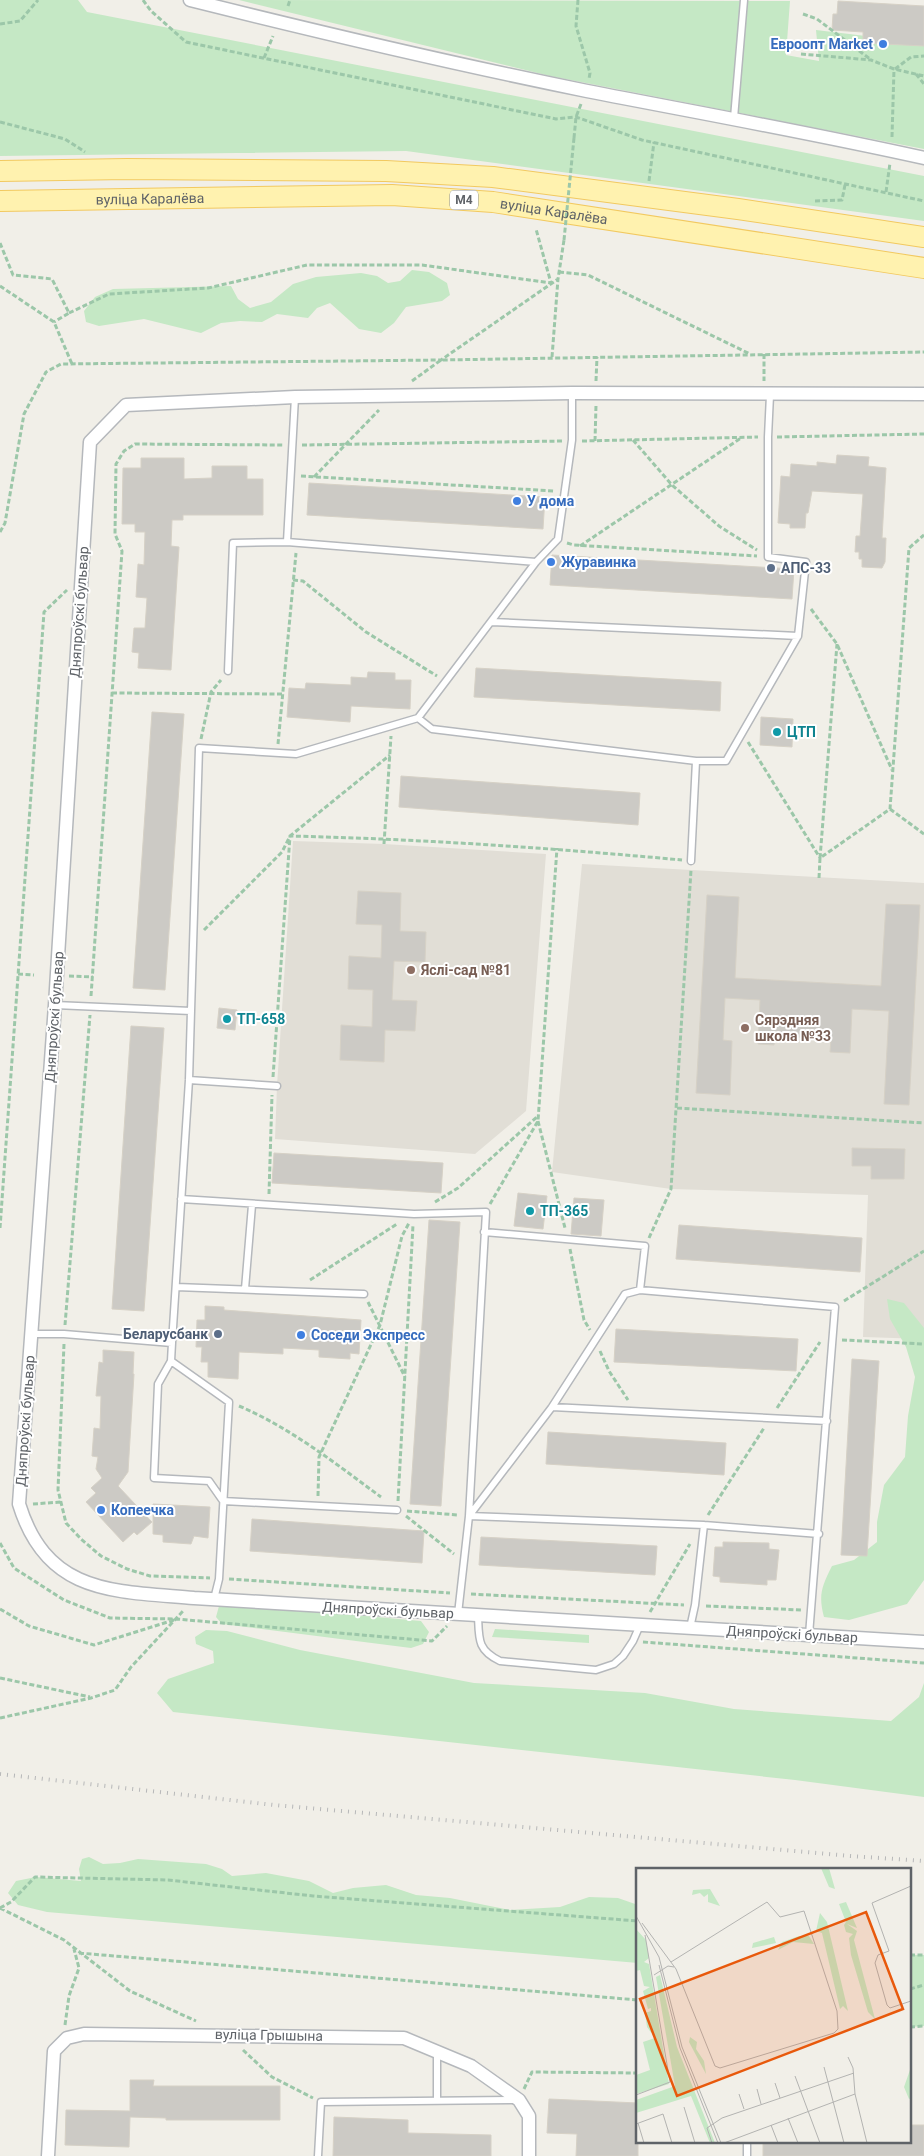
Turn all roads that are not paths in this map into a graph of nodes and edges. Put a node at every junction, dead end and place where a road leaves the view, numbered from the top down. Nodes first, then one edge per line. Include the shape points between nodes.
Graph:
1 (190, 0) edge
2 (744, 0) edge
3 (734, 118) junction
4 (924, 158) edge
5 (0, 171) edge
6 (0, 201) edge
7 (924, 236) edge
8 (924, 268) edge
9 (572, 394) junction
10 (924, 394) edge
11 (767, 395) junction
12 (295, 397) junction
13 (287, 542) junction
14 (536, 562) junction
15 (491, 622) junction
16 (798, 636) junction
17 (228, 671) road end
18 (418, 718) junction
19 (696, 761) junction
20 (691, 861) road end
21 (55, 1005) junction
22 (191, 1011) junction
23 (189, 1080) junction
24 (274, 1086) road end
25 (181, 1200) junction
26 (252, 1205) junction
27 (484, 1232) junction
28 (176, 1286) junction
29 (245, 1289) junction
30 (640, 1290) junction
31 (364, 1294) road end
32 (32, 1334) junction
33 (172, 1343) junction
34 (171, 1361) junction
35 (552, 1407) junction
36 (827, 1421) junction
37 (223, 1501) junction
38 (398, 1510) road end
39 (469, 1516) junction
40 (703, 1525) junction
41 (818, 1534) junction
42 (214, 1599) junction
43 (458, 1614) junction
44 (478, 1615) junction
45 (642, 1624) junction
46 (690, 1628) junction
47 (809, 1635) junction
48 (924, 1642) edge
49 (436, 2051) junction
50 (437, 2100) junction
51 (519, 2100) junction
52 (48, 2156) edge
53 (318, 2156) edge
54 (529, 2156) edge

1 - 3 street via 587,90
2 - 3 lane
3 - 4 street
5 - 7 main road, вуліца Каралёва / М4 via 386,171 493,177
6 - 8 main road, вуліца Каралёва / М4 via 392,195 494,202
9 - 11 street
9 - 12 street
9 - 14 lane via 572,440 558,539
10 - 11 street
11 - 16 lane via 768,557 806,562
12 - 13 lane
12 - 21 street, Дняпроўскі бульвар via 126,405 90,442
13 - 14 lane
13 - 17 lane via 233,543
14 - 15 lane
15 - 16 lane
15 - 18 lane
16 - 19 lane via 726,760
18 - 19 lane via 432,729
18 - 22 lane via 296,754 199,748
19 - 20 lane
21 - 22 lane
21 - 32 street, Дняпроўскі бульвар
22 - 23 lane
23 - 24 lane
23 - 25 lane
25 - 26 lane
25 - 28 lane
26 - 27 lane via 414,1214 486,1212
26 - 29 lane
27 - 30 lane via 645,1246
27 - 39 lane
28 - 29 lane
28 - 33 lane
29 - 31 lane
30 - 35 lane via 625,1294
30 - 36 lane via 835,1307
32 - 33 lane
32 - 42 street, Дняпроўскі бульвар via 19,1504 26,1525 43,1553 77,1580 114,1591
33 - 34 lane
34 - 37 lane via 229,1402
34 - 37 lane via 158,1384 154,1478 209,1481
35 - 36 lane
35 - 39 lane
36 - 41 lane
37 - 38 lane
37 - 42 lane via 220,1579
39 - 40 lane
39 - 43 lane
40 - 41 lane
40 - 46 lane
41 - 47 lane
42 - 43 street, Дняпроўскі бульвар
43 - 44 street, Дняпроўскі бульвар
44 - 45 street, Дняпроўскі бульвар
44 - 45 lane via 481,1646 487,1655 500,1661 596,1670 614,1664 623,1656
45 - 46 street, Дняпроўскі бульвар
46 - 47 street, Дняпроўскі бульвар
47 - 48 street, Дняпроўскі бульвар
49 - 50 lane
49 - 51 street, вуліца Грышына via 471,2066
49 - 52 street, вуліца Грышына via 404,2038 226,2034 84,2034 67,2038 54,2051
50 - 51 lane
50 - 53 lane via 321,2102
51 - 54 street via 529,2116

